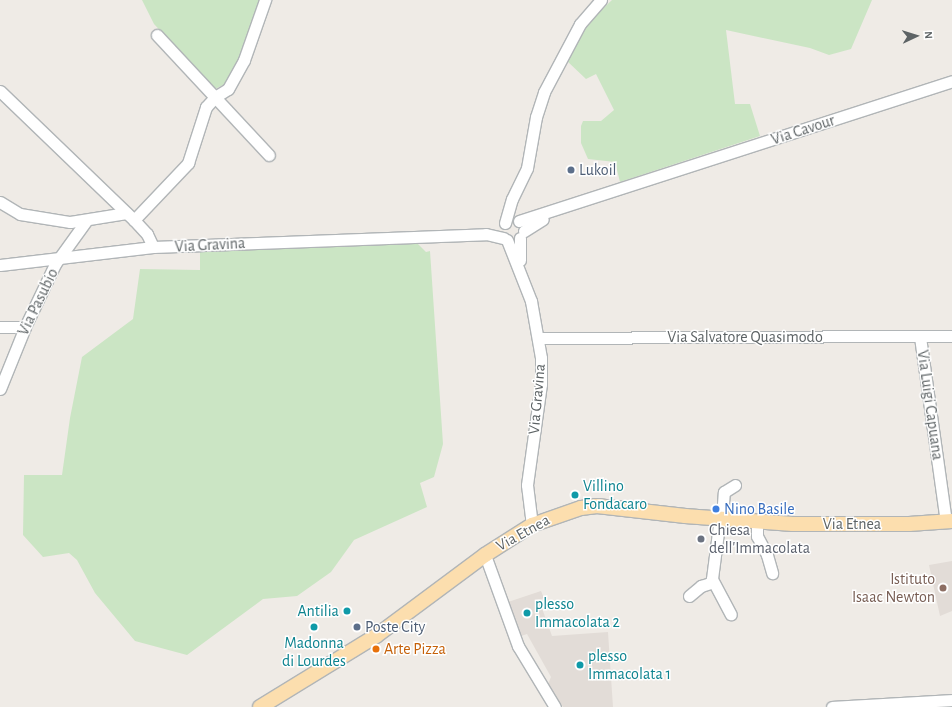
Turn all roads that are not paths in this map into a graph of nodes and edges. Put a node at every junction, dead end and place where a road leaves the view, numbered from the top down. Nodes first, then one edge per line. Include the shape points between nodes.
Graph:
1 (265, 0) edge
2 (601, 0) edge
3 (157, 34) dead end
4 (952, 81) edge
5 (0, 91) edge
6 (215, 96) junction
7 (269, 155) dead end
8 (512, 199) junction
9 (0, 202) edge
10 (130, 217) junction
11 (86, 221) junction
12 (520, 228) junction
13 (504, 232) junction
14 (153, 247) junction
15 (61, 258) junction
16 (0, 265) edge
17 (522, 275) junction
18 (0, 327) edge
19 (25, 327) junction
20 (920, 336) junction
21 (952, 336) edge
22 (538, 338) junction
23 (0, 389) edge
24 (736, 486) dead end
25 (721, 517) junction
26 (949, 521) edge
27 (757, 522) junction
28 (532, 525) junction
29 (485, 555) junction
30 (772, 573) dead end
31 (712, 579) junction
32 (689, 596) dead end
33 (732, 614) dead end
34 (952, 700) edge
35 (260, 707) edge
36 (555, 707) edge
37 (832, 707) edge

1 - 6 street via 244,60 228,89
2 - 8 street via 580,24 544,92 536,117 527,168
3 - 6 street
4 - 12 street, Via Cavour via 655,178 624,192
5 - 10 street, Via Gravina
6 - 7 street
6 - 10 street via 206,107 188,163
8 - 12 street
8 - 13 street
9 - 11 street via 20,214 70,222
10 - 11 street
10 - 14 street, Via Gravina via 147,234
11 - 15 street, Via Pasubio
12 - 13 street
12 - 13 street via 514,241
12 - 17 street
13 - 14 street, Via Gravina
13 - 17 street
14 - 15 street
15 - 16 street
15 - 19 street, Via Pasubio via 55,264
17 - 22 street, Via Gravina via 531,301
18 - 19 street
19 - 23 street, Via Pasubio
20 - 21 street, Via Salvatore Quasimodo
20 - 22 street, Via Salvatore Quasimodo
20 - 26 street, Via Luigi Capuana
22 - 28 street, Via Gravina via 541,384 527,485
24 - 25 street via 724,492
25 - 27 main road, Via Etnea
25 - 28 main road, Via Etnea via 685,516 597,506 569,511
25 - 31 street via 714,548
26 - 27 main road, Via Etnea via 909,524
27 - 30 street via 757,536 767,555
28 - 29 main road, Via Etnea
29 - 35 main road, Via Etnea via 376,636
29 - 36 street via 518,646
31 - 32 street via 710,583 701,586
31 - 33 street
34 - 37 street

